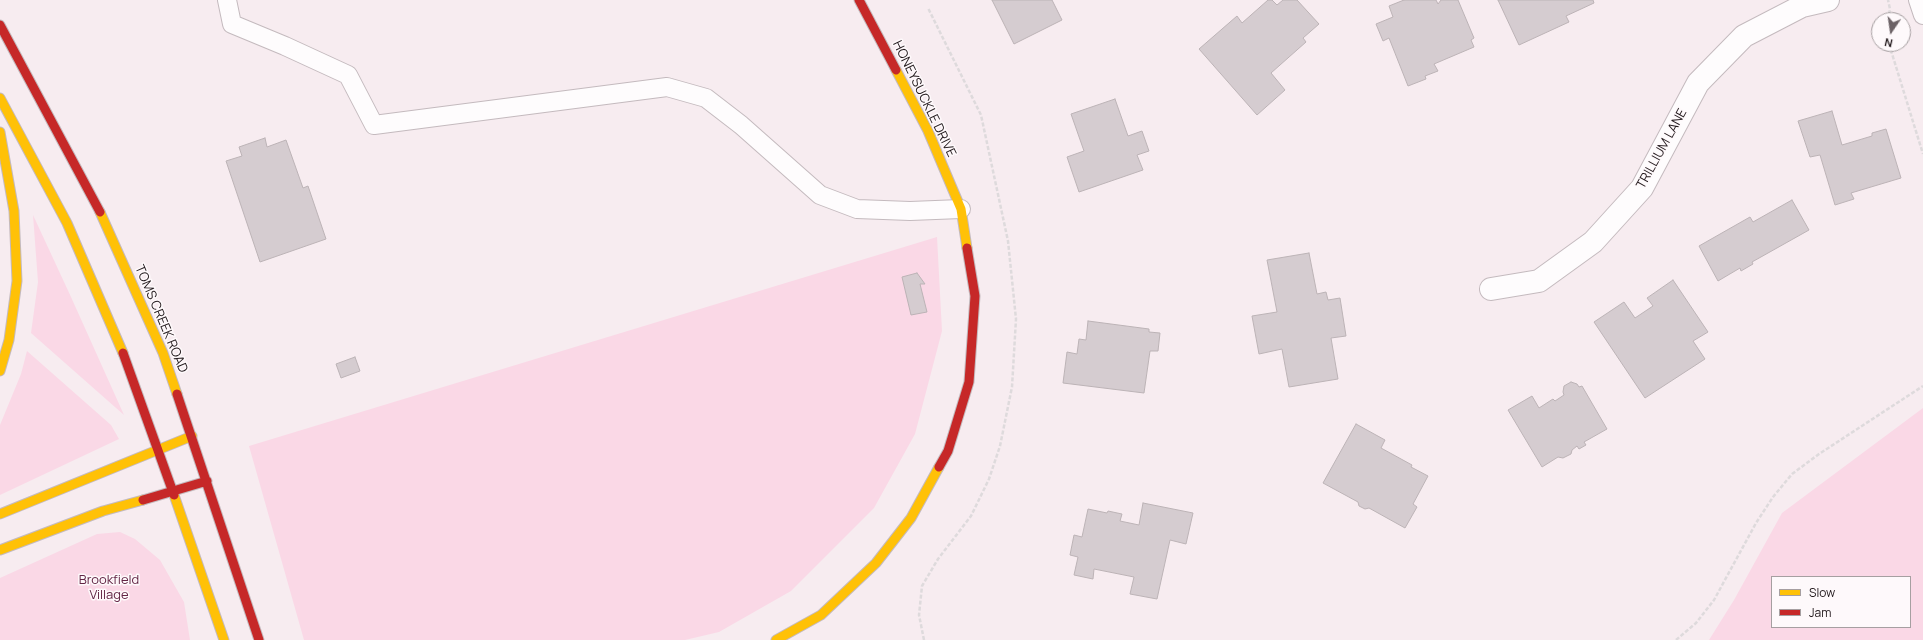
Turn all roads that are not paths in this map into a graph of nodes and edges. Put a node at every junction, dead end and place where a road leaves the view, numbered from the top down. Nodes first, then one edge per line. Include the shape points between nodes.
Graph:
1 (227, 0) edge
2 (859, 0) edge
3 (1828, 0) edge
4 (1918, 0) edge
5 (1923, 15) edge
6 (0, 25) edge
7 (0, 98) edge
8 (0, 132) edge
9 (961, 209) junction
10 (1491, 289) dead end
11 (0, 371) edge
12 (192, 436) junction
13 (158, 450) junction
14 (207, 481) junction
15 (173, 492) junction
16 (0, 514) edge
17 (0, 550) edge
18 (224, 640) edge
19 (259, 640) edge
20 (776, 640) edge

1 - 9 lane via 232,24 348,76 374,125 667,87 706,98 741,125 820,195 857,209 910,212
2 - 9 main road, HONEYSUCKLE DRIVE via 928,131
3 - 10 street, TRILLIUM LANE via 1802,6 1744,36 1698,83 1642,188 1593,242 1539,281
4 - 5 lane
6 - 12 main road, TOMS CREEK ROAD via 99,209 163,353
7 - 13 main road via 67,223 129,366
8 - 11 main road via 14,211 17,281 9,340
9 - 20 main road, HONEYSUCKLE DRIVE via 975,296 969,382 948,451 911,518 876,563 821,615
12 - 13 main road
12 - 14 main road, TOMS CREEK ROAD
13 - 15 main road
13 - 16 main road
14 - 15 main road
14 - 19 main road, TOMS CREEK ROAD
15 - 17 main road via 103,511
15 - 18 main road

